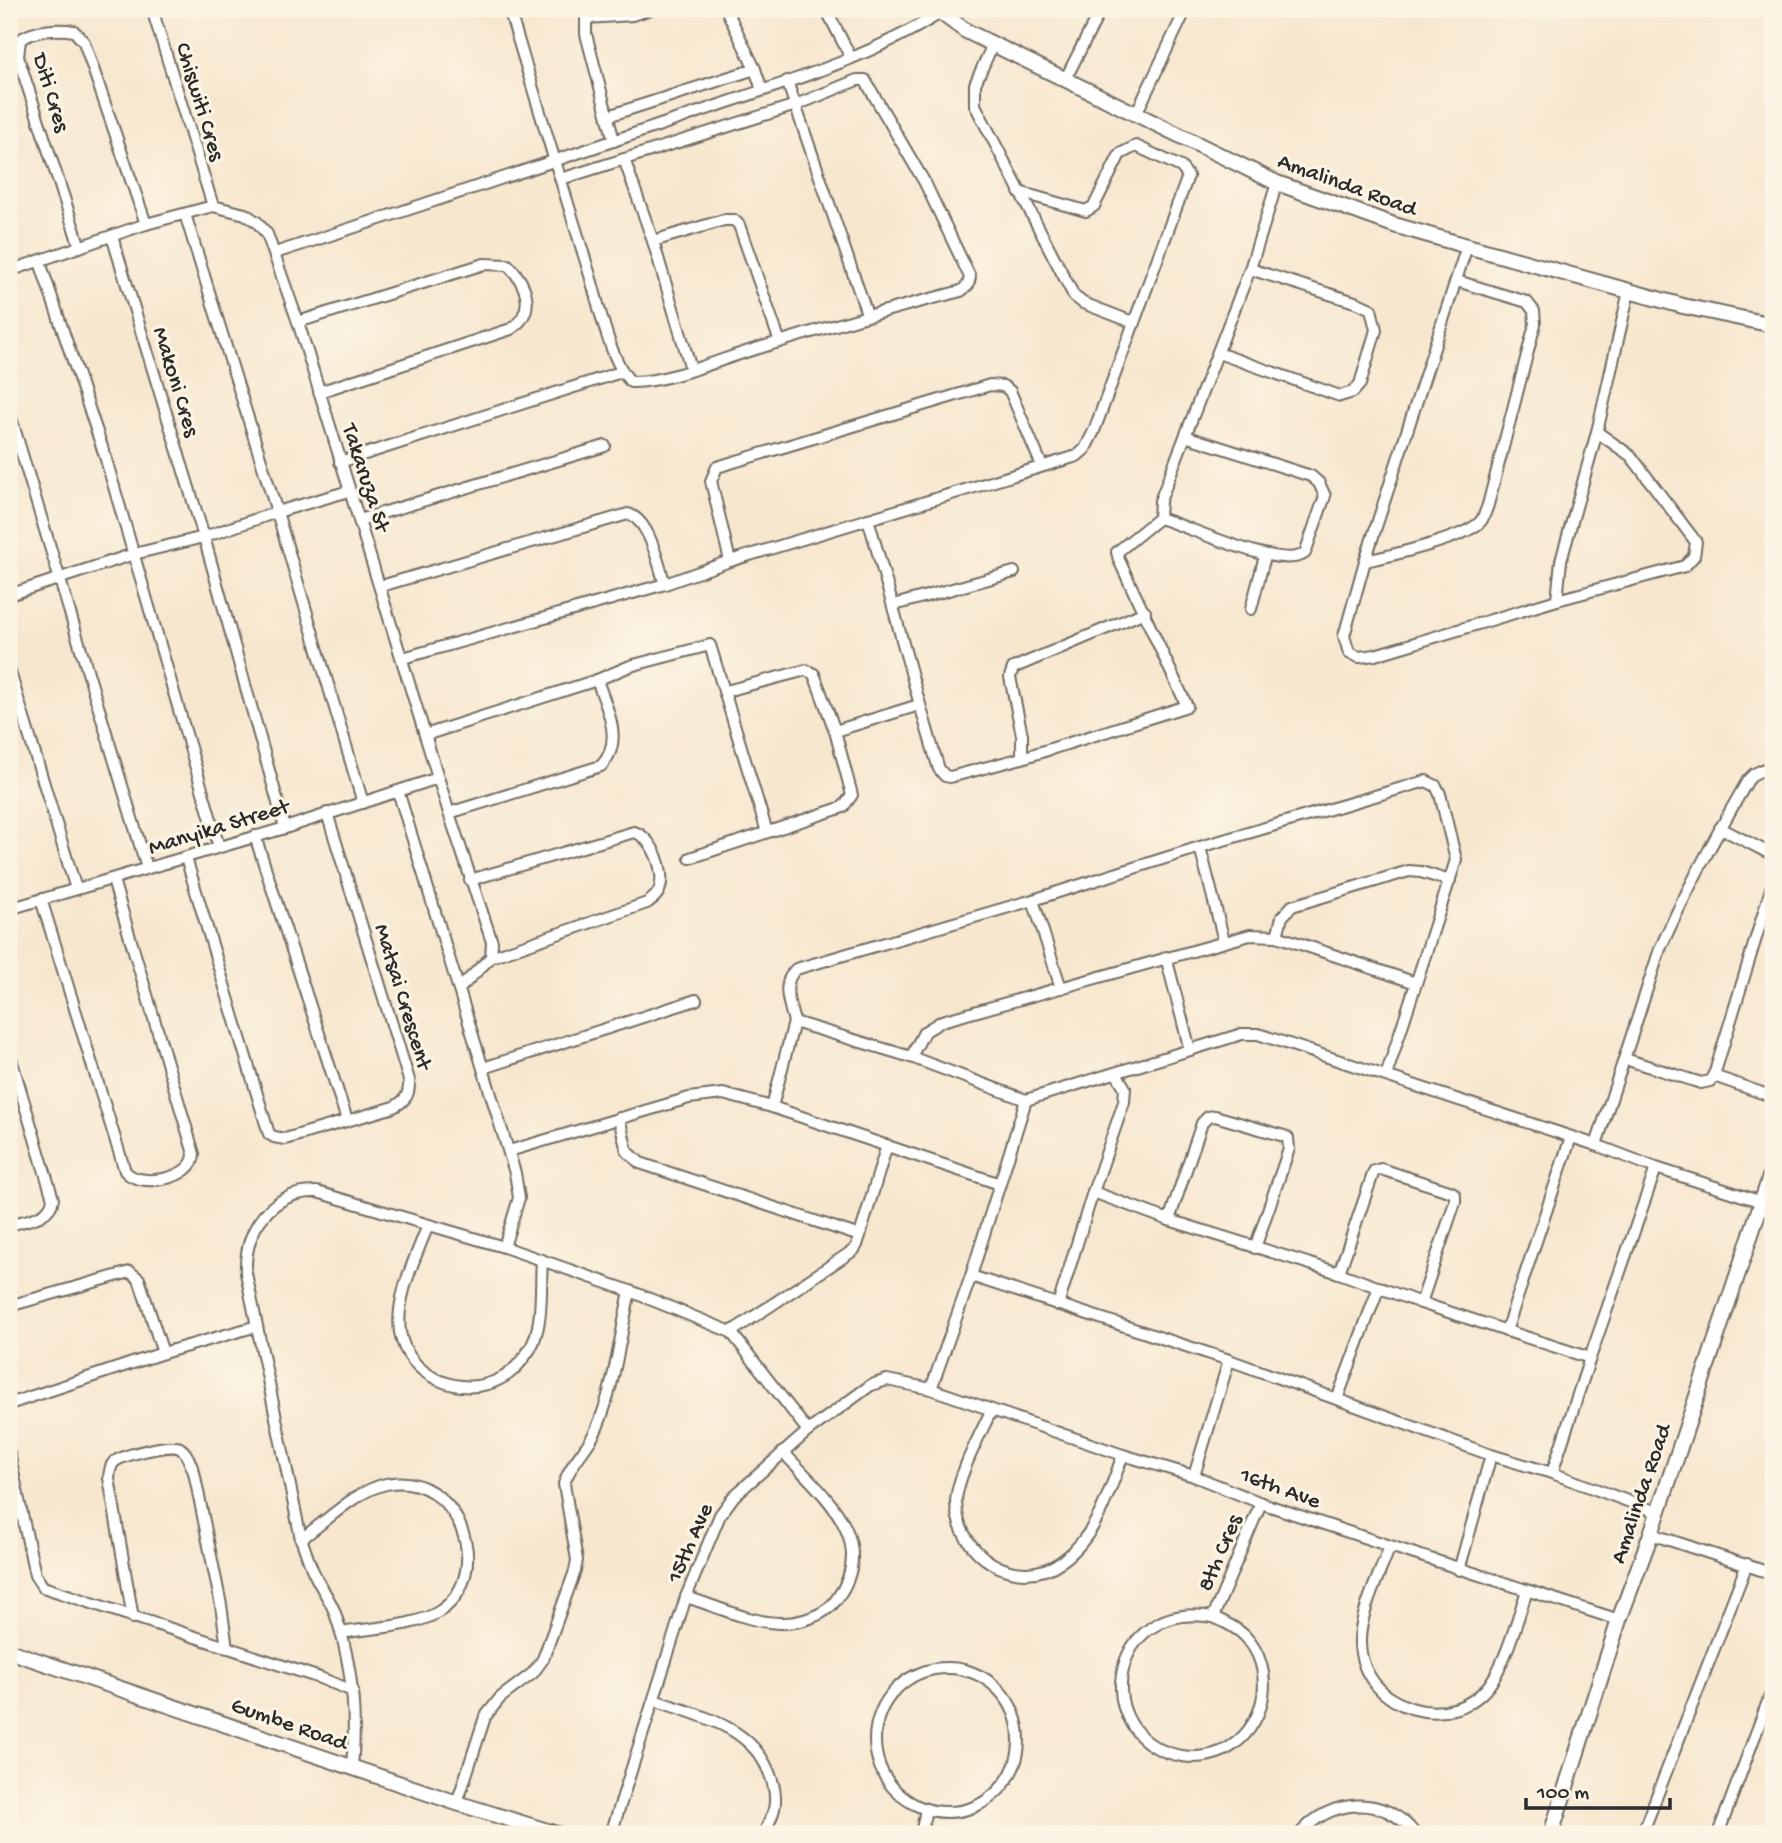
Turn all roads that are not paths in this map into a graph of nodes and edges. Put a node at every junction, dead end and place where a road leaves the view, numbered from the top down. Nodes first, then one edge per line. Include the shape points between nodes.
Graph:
1 (152, 9) edge
2 (509, 9) edge
3 (651, 9) edge
4 (726, 9) edge
5 (827, 9) edge
6 (1101, 9) edge
7 (1186, 9) edge
8 (938, 11) edge
9 (586, 13) edge
10 (993, 44) junction
11 (851, 58) junction
12 (755, 69) junction
13 (1066, 78) junction
14 (787, 81) junction
15 (762, 90) junction
16 (796, 105) junction
17 (1136, 114) junction
18 (608, 116) junction
19 (614, 141) junction
20 (624, 159) junction
21 (554, 162) junction
22 (561, 179) junction
23 (1277, 183) junction
24 (1019, 192) junction
25 (213, 206) junction
26 (185, 214) junction
27 (146, 224) junction
28 (111, 236) junction
29 (653, 241) junction
30 (1467, 246) junction
31 (80, 247) junction
32 (275, 253) junction
33 (40, 262) junction
34 (1250, 269) junction
35 (9, 271) edge
36 (1457, 281) junction
37 (1629, 291) junction
38 (867, 314) junction
39 (298, 322) junction
40 (1135, 323) junction
41 (1773, 325) edge
42 (780, 342) junction
43 (1218, 353) junction
44 (691, 369) junction
45 (621, 372) junction
46 (319, 392) junction
47 (9, 411) edge
48 (1597, 432) junction
49 (1185, 436) junction
50 (605, 446) dead end
51 (340, 462) junction
52 (1042, 466) junction
53 (349, 491) junction
54 (277, 512) junction
55 (1159, 518) junction
56 (868, 519) junction
57 (359, 520) junction
58 (204, 537) junction
59 (134, 554) junction
60 (1265, 556) junction
61 (730, 561) junction
62 (1366, 561) junction
63 (1014, 572) dead end
64 (61, 578) junction
65 (665, 584) junction
66 (381, 586) junction
67 (9, 595) edge
68 (1558, 600) junction
69 (894, 605) junction
70 (1251, 609) dead end
71 (1144, 612) junction
72 (403, 658) junction
73 (9, 669) edge
74 (597, 680) junction
75 (726, 691) junction
76 (919, 705) junction
77 (835, 731) junction
78 (425, 735) junction
79 (1022, 758) junction
80 (1773, 765) edge
81 (438, 778) junction
82 (398, 791) junction
83 (363, 803) junction
84 (327, 813) junction
85 (449, 813) junction
86 (285, 828) junction
87 (1720, 828) junction
88 (767, 832) junction
89 (255, 836) junction
90 (219, 847) junction
91 (1199, 847) junction
92 (1773, 855) edge
93 (186, 858) junction
94 (690, 858) dead end
95 (147, 868) junction
96 (113, 880) junction
97 (470, 880) junction
98 (1450, 881) junction
99 (1773, 882) edge
100 (76, 889) junction
101 (41, 900) junction
102 (1033, 901) junction
103 (9, 909) edge
104 (1277, 936) junction
105 (1224, 941) junction
106 (491, 957) junction
107 (1167, 957) junction
108 (1416, 984) junction
109 (1060, 988) junction
110 (459, 989) junction
111 (696, 1000) dead end
112 (794, 1022) junction
113 (1190, 1050) junction
114 (9, 1052) edge
115 (911, 1057) junction
116 (1625, 1059) junction
117 (483, 1068) junction
118 (1116, 1073) junction
119 (1386, 1076) junction
120 (1714, 1076) junction
121 (1773, 1097) edge
122 (1026, 1100) junction
123 (772, 1107) junction
124 (619, 1118) junction
125 (346, 1120) junction
126 (1571, 1137) junction
127 (1596, 1144) junction
128 (887, 1145) junction
129 (509, 1152) junction
130 (1656, 1168) junction
131 (1773, 1168) edge
132 (1000, 1184) junction
133 (1093, 1192) junction
134 (1762, 1202) junction
135 (1169, 1220) junction
136 (9, 1225) edge
137 (428, 1225) junction
138 (860, 1236) junction
139 (504, 1247) junction
140 (1255, 1248) junction
141 (542, 1260) junction
142 (1339, 1273) junction
143 (971, 1276) junction
144 (1379, 1287) junction
145 (630, 1291) junction
146 (1420, 1303) junction
147 (1058, 1305) junction
148 (9, 1306) edge
149 (257, 1326) junction
150 (1506, 1331) junction
151 (731, 1332) junction
152 (163, 1353) junction
153 (1590, 1358) junction
154 (1229, 1360) junction
155 (931, 1389) junction
156 (1337, 1399) junction
157 (9, 1404) edge
158 (991, 1411) junction
159 (807, 1431) junction
160 (783, 1452) junction
161 (9, 1453) edge
162 (1123, 1455) junction
163 (1491, 1455) junction
164 (1552, 1473) junction
165 (1194, 1476) junction
166 (13, 1494) edge
167 (1261, 1503) junction
168 (1657, 1512) junction
169 (1651, 1534) junction
170 (302, 1539) junction
171 (1390, 1546) junction
172 (1747, 1564) junction
173 (1459, 1570) junction
174 (1773, 1574) edge
175 (1527, 1591) junction
176 (686, 1597) junction
177 (1213, 1616) junction
178 (133, 1618) junction
179 (1619, 1620) junction
180 (341, 1633) junction
181 (227, 1648) junction
182 (9, 1651) edge
183 (1773, 1688) edge
184 (353, 1691) junction
185 (653, 1700) junction
186 (352, 1767) junction
187 (457, 1803) junction
188 (926, 1809) junction
189 (557, 1834) edge
190 (611, 1834) edge
191 (764, 1834) edge
192 (921, 1834) edge
193 (1300, 1834) edge
194 (1415, 1834) edge
195 (1551, 1834) edge
196 (1642, 1834) edge
197 (1718, 1834) edge

1 - 25 street, Chiswiti Cres
2 - 21 street
3 - 9 street via 632,15
4 - 12 street
5 - 11 street
6 - 13 street
7 - 17 street
8 - 10 street, Amalinda Road
8 - 11 street via 909,33
9 - 18 street via 586,34
10 - 13 street, Amalinda Road
10 - 24 street via 975,84 975,105
11 - 14 street
12 - 15 street
12 - 18 street
13 - 17 street, Amalinda Road
14 - 15 street
14 - 16 street
15 - 19 street
16 - 20 street
16 - 38 street
16 - 38 street via 865,80 925,183 970,277 961,291
17 - 23 street, Amalinda Road
18 - 19 street
19 - 21 street
20 - 22 street
20 - 29 street
21 - 22 street
21 - 32 street
22 - 45 street
23 - 30 street, Amalinda Road
23 - 34 street
24 - 40 street via 1074,296
24 - 40 street via 1086,211 1094,206 1120,154 1132,147 1140,146 1185,169 1187,184
25 - 26 street
25 - 32 street, Takaruza St via 257,222
26 - 27 street
26 - 54 street
27 - 28 street
27 - 31 street, Diti Cres via 84,43 74,31 64,29 27,34 20,40 18,57
28 - 31 street
28 - 58 street, Makoni Cres
29 - 42 street via 734,220
29 - 44 street
30 - 36 street
30 - 37 street, Amalinda Road
31 - 33 street
32 - 39 street, Takaruza St
33 - 35 street
33 - 59 street
34 - 43 street
34 - 43 street via 1371,309 1376,330 1360,384 1340,396
36 - 62 street
36 - 62 street via 1527,302 1534,311 1535,324 1488,505 1482,520 1471,529
37 - 41 street, Amalinda Road
37 - 48 street
38 - 42 street
39 - 46 street, Takaruza St
39 - 46 street via 494,263 508,265 522,284 526,314 511,329
40 - 52 street via 1084,449 1077,456
42 - 44 street
43 - 49 street
44 - 45 street via 643,382 631,382
45 - 51 street
46 - 51 street, Takaruza St
47 - 64 street
48 - 68 street via 1561,561
48 - 68 street via 1631,456 1696,542 1694,556 1685,566
49 - 55 street via 1160,501
49 - 60 street via 1311,476 1319,483 1325,496 1306,553 1294,558
50 - 57 street
51 - 53 street, Takaruza St
52 - 56 street
52 - 61 street via 1010,391 990,385 730,463 717,467 711,481
53 - 54 street
53 - 57 street, Takaruza St
54 - 58 street
54 - 83 street
55 - 60 street
55 - 71 street via 1117,552
56 - 61 street
56 - 69 street
57 - 66 street, Takaruza St
58 - 59 street
58 - 86 street, Makoni Cres
59 - 64 street
59 - 90 street
60 - 70 street
61 - 65 street
62 - 68 street via 1344,636 1349,653 1359,657
63 - 69 street
64 - 67 street
64 - 95 street
65 - 66 street via 646,528 628,514
65 - 72 street
66 - 72 street, Takaruza St
69 - 76 street
71 - 79 street via 1013,667 1010,677
71 - 79 street via 1187,706
72 - 78 street, Takaruza St
73 - 100 street
74 - 75 street via 630,666 710,645
74 - 78 street
74 - 85 street via 613,730 611,752 601,766
75 - 77 street via 806,670 820,685
75 - 88 street
76 - 77 street
76 - 79 street via 945,776
77 - 88 street via 852,795 849,802
78 - 81 street, Takaruza St
80 - 87 street via 1748,780
81 - 82 street, Manyika Street
81 - 85 street, Takaruza St
82 - 83 street, Manyika Street
82 - 110 street
83 - 84 street, Manyika Street
84 - 86 street, Manyika Street
84 - 125 street, Matsai Crescent via 410,1091 399,1104
85 - 97 street, Takaruza St
86 - 89 street, Manyika Street
87 - 92 street
87 - 116 street via 1660,949
88 - 94 street
89 - 90 street, Manyika Street
89 - 125 street
90 - 93 street, Manyika Street
91 - 98 street via 1426,781 1440,794 1454,845 1456,860
91 - 102 street
91 - 105 street
93 - 95 street, Manyika Street
93 - 125 street, Matsai Crescent via 266,1128 274,1137 285,1139
95 - 96 street, Manyika Street
96 - 100 street, Manyika Street
96 - 101 street via 194,1154 191,1167 183,1172 146,1181 135,1180 125,1171
97 - 106 street, Takaruza St via 492,942
97 - 106 street via 627,832 643,834 658,866 661,883 646,903
98 - 104 street via 1409,871 1329,895 1286,911
98 - 108 street
99 - 120 street
100 - 101 street, Manyika Street
101 - 103 street, Manyika Street
102 - 109 street
102 - 112 street via 796,969 786,988
104 - 105 street via 1250,935
104 - 108 street
105 - 107 street
106 - 110 street
107 - 109 street
107 - 113 street
108 - 119 street
109 - 115 street via 931,1026
110 - 117 street
111 - 117 street
112 - 115 street
112 - 123 street
113 - 118 street
113 - 119 street via 1242,1034 1258,1034
114 - 136 street via 53,1199 43,1215
115 - 122 street
116 - 120 street via 1701,1083
116 - 127 street
117 - 129 street
118 - 122 street
118 - 133 street via 1125,1088 1124,1102
119 - 126 street
120 - 121 street
122 - 132 street
123 - 124 street via 714,1094
123 - 128 street
124 - 129 street
124 - 138 street via 627,1151 640,1163
126 - 127 street
126 - 150 street
127 - 130 street
128 - 132 street
128 - 138 street
129 - 139 street via 519,1198
130 - 134 street
130 - 153 street
131 - 134 street, Amalinda Road
132 - 143 street
133 - 135 street
133 - 147 street
134 - 168 street, Amalinda Road
135 - 140 street
135 - 140 street via 1208,1117 1284,1136 1289,1149
137 - 139 street
137 - 141 street via 400,1308 400,1331 416,1366 457,1387 480,1387 501,1379 519,1365 532,1346
137 - 149 street via 317,1192 280,1200 250,1237 245,1255
138 - 151 street via 847,1255
139 - 141 street
140 - 142 street
141 - 145 street
142 - 144 street
142 - 146 street via 1374,1171 1381,1169 1452,1192 1455,1202
143 - 147 street
143 - 155 street
144 - 146 street
144 - 156 street
145 - 151 street
145 - 187 street via 604,1409 564,1484 575,1572 543,1659 485,1717
146 - 150 street
147 - 154 street
148 - 152 street via 130,1272 139,1279
149 - 152 street
149 - 170 street
150 - 153 street
151 - 159 street
152 - 157 street
153 - 164 street
154 - 156 street
154 - 165 street
155 - 158 street, 16th Ave
155 - 159 street, 15th Ave via 880,1381
156 - 163 street
158 - 162 street, 16th Ave
158 - 162 street via 956,1499 966,1538 984,1560 1001,1569 1033,1573 1063,1560 1100,1514
159 - 160 street, 15th Ave
160 - 176 street, 15th Ave via 734,1496 720,1515
160 - 176 street via 846,1525 853,1560 847,1586 833,1605 818,1615 781,1623
161 - 166 street
162 - 165 street, 16th Ave
163 - 164 street
163 - 173 street
164 - 168 street
165 - 167 street, 16th Ave
166 - 178 street via 35,1574 43,1587
167 - 171 street, 16th Ave
167 - 177 street, 8th Cres
168 - 169 street, Amalinda Road
169 - 172 street
169 - 179 street, Amalinda Road
170 - 180 street
170 - 180 street via 363,1494 389,1483 417,1485 434,1492 459,1520 466,1573 439,1612
171 - 173 street, 16th Ave
171 - 175 street via 1362,1623 1360,1643 1372,1681 1403,1707 1442,1712 1478,1696 1501,1663
172 - 174 street
172 - 196 street
173 - 175 street, 16th Ave
175 - 179 street, 16th Ave
176 - 185 street, 15th Ave
177 - 177 street, 8th Cres via 1176,1615 1159,1622 1143,1633 1124,1664 1121,1683 1129,1720 1147,1741 1172,1755 1209,1756 1226,1749 1248,1731 1261,1707 1264,1679 1256,1652 1245,1636
178 - 181 street
178 - 181 street via 110,1469 118,1460 166,1446 178,1447 194,1472
179 - 195 street, Amalinda Road
180 - 184 street
181 - 184 street
182 - 186 street, Gumbe Road
183 - 197 street
184 - 186 street
185 - 190 street, 15th Ave
185 - 191 street via 735,1731 763,1758 775,1795
186 - 187 street, Gumbe Road
187 - 189 street, Gumbe Road
188 - 188 street via 964,1810 981,1803 996,1793 1016,1761 1018,1733 1010,1706 992,1684 968,1671 950,1667 913,1676 886,1701 878,1718 877,1756 884,1773 895,1789
188 - 192 street
193 - 194 street via 1324,1813 1360,1805 1395,1816

